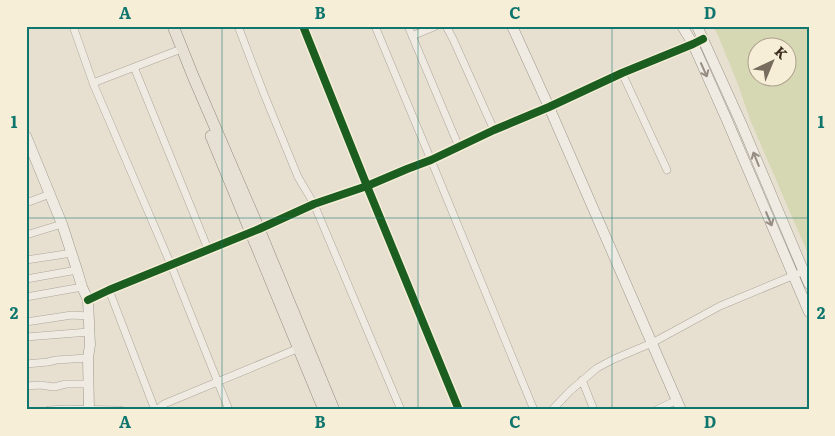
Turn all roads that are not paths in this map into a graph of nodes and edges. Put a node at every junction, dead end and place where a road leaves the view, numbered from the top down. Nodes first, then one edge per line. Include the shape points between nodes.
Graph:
1 (73, 26) edge
2 (165, 26) edge
3 (173, 26) edge
4 (238, 26) edge
5 (303, 26) edge
6 (375, 26) edge
7 (408, 26) edge
8 (436, 26) edge
9 (446, 26) edge
10 (512, 26) edge
11 (682, 26) edge
12 (697, 26) edge
13 (412, 36) junction
14 (703, 39) junction
15 (693, 44) junction
16 (176, 51) junction
17 (134, 67) junction
18 (622, 72) junction
19 (93, 83) junction
20 (549, 107) junction
21 (494, 130) junction
22 (26, 136) edge
23 (459, 147) junction
24 (431, 160) junction
25 (667, 170) dead end
26 (367, 186) junction
27 (50, 194) junction
28 (26, 203) edge
29 (314, 204) junction
30 (62, 224) junction
31 (255, 231) junction
32 (26, 235) edge
33 (208, 249) junction
34 (72, 254) junction
35 (26, 260) edge
36 (172, 265) junction
37 (78, 270) junction
38 (803, 271) junction
39 (793, 275) junction
40 (26, 279) edge
41 (809, 284) edge
42 (82, 288) junction
43 (109, 290) junction
44 (26, 297) edge
45 (88, 300) junction
46 (809, 312) edge
47 (88, 316) junction
48 (26, 322) edge
49 (89, 332) junction
50 (26, 337) edge
51 (652, 343) junction
52 (298, 348) junction
53 (88, 358) junction
54 (26, 364) edge
55 (582, 380) junction
56 (218, 382) junction
57 (89, 384) junction
58 (26, 386) edge
59 (679, 405) edge
60 (89, 409) edge
61 (49, 410) edge
62 (120, 410) edge
63 (156, 410) edge
64 (230, 410) edge
65 (324, 410) edge
66 (334, 410) edge
67 (401, 410) edge
68 (459, 410) edge
69 (534, 410) edge
70 (552, 410) edge
71 (594, 410) edge
72 (656, 410) edge

1 - 19 street
2 - 16 main road
3 - 31 main road
4 - 29 street via 298,177
5 - 26 street
6 - 24 street
7 - 13 street
8 - 13 street
9 - 21 street
10 - 20 street
11 - 15 street
12 - 14 street
13 - 23 street
14 - 15 street
38 -> 14 street
15 - 18 street
15 -> 39 street
16 - 17 street
16 - 31 main road
17 - 19 street
17 - 33 street
18 - 20 street
18 - 25 street
19 - 36 street
20 - 21 street
20 - 51 street
21 - 23 street
22 - 27 street
23 - 24 street
24 - 26 street
24 - 69 street
26 - 29 street
26 - 68 street
27 - 28 street
27 - 30 street
29 - 31 street
29 - 67 street
30 - 32 street
30 - 34 street
31 - 33 street
31 - 52 main road
31 - 66 main road
33 - 36 street
34 - 35 street
34 - 37 street
36 - 43 street
36 - 56 street
37 - 40 street
37 - 42 street
38 - 39 street
38 - 41 street
39 - 46 street
39 - 51 street via 720,306
42 - 44 street
42 - 45 street
43 - 45 street
43 - 63 street
45 - 47 street
47 - 48 street via 72,315
47 - 49 street
49 - 50 street
49 - 53 street
51 - 55 street via 597,368
51 - 59 street
52 - 56 street
52 - 65 main road
53 - 54 street
53 - 57 street
55 - 70 street
55 - 71 street
56 - 63 street
56 - 64 street
57 - 58 street
57 - 60 street
59 - 72 street
60 - 61 street
60 - 62 street

